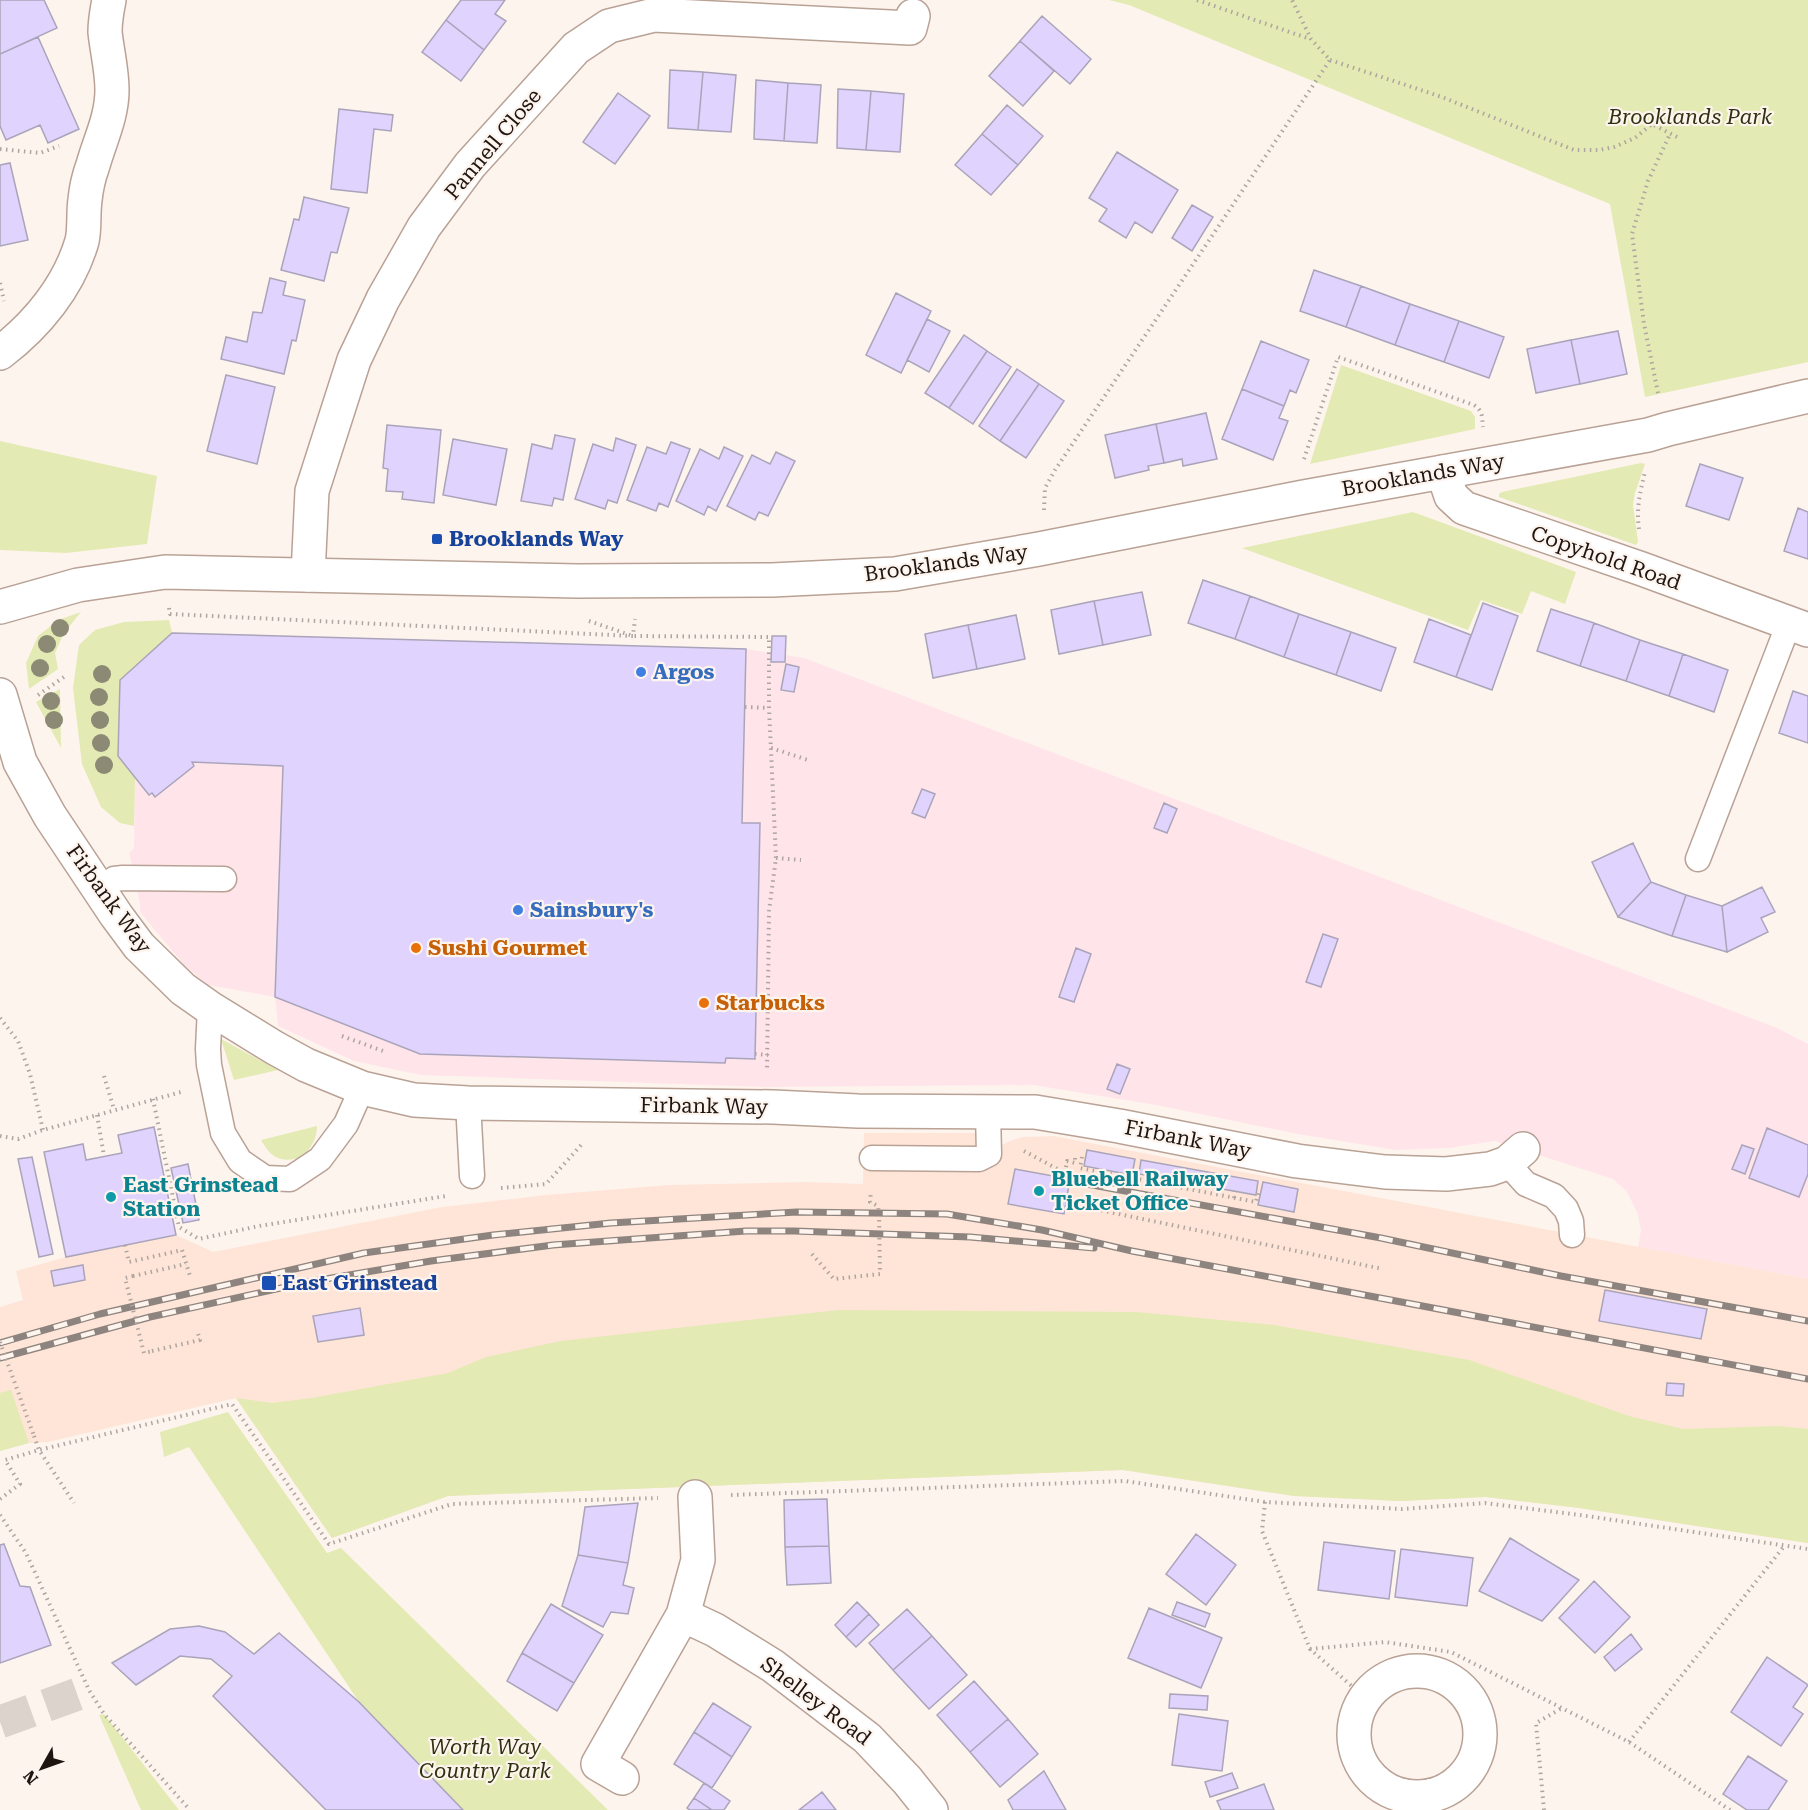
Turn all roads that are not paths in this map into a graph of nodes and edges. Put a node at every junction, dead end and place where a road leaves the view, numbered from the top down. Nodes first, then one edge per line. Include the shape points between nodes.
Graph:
1 (109, 0) edge
2 (913, 16) dead end
3 (0, 353) edge
4 (1808, 396) edge
5 (1443, 472) junction
6 (308, 575) junction
7 (0, 607) edge
8 (1798, 627) edge
9 (0, 695) edge
10 (10, 755) edge
11 (1698, 859) dead end
12 (224, 879) dead end
13 (99, 888) junction
14 (210, 1008) junction
15 (362, 1088) junction
16 (468, 1103) junction
17 (988, 1112) junction
18 (1515, 1156) joint
19 (872, 1158) dead end
20 (472, 1176) dead end
21 (1572, 1235) dead end
22 (695, 1497) road end
23 (683, 1615) junction
24 (622, 1778) dead end
25 (1445, 1801) edge
26 (931, 1810) edge

1 - 3 street via 105,32 112,92 107,126 85,200 82,239 61,289
2 - 6 street, Pannell Close via 910,28 654,15 609,26 576,48 470,165 424,227 383,299 354,360 312,491
4 - 5 street, Brooklands Way via 1658,432
5 - 6 street, Brooklands Way via 896,574 772,580 577,581
5 - 8 street, Copyhold Road via 1450,496 1464,508
6 - 7 street, Brooklands Way via 165,572 78,585
8 - 11 lane, Copyhold Road
9 - 10 street, Firbank Way
10 - 13 street, Firbank Way
12 - 13 lane via 123,878
13 - 14 street, Firbank Way via 139,946 183,989
14 - 15 street, Firbank Way via 306,1065
14 - 15 lane via 208,1049 223,1133 240,1161 265,1178 290,1179 320,1159 346,1124
15 - 16 street, Firbank Way via 414,1101
16 - 17 street, Firbank Way
16 - 20 lane
17 - 18 street, Firbank Way via 1035,1112 1297,1161 1385,1172 1446,1174 1490,1169
17 - 19 lane via 989,1154 980,1159
18 - 21 lane via 1526,1184 1554,1196 1566,1209
22 - 23 street via 698,1560
23 - 24 street via 598,1764
23 - 26 street, Shelley Road via 773,1666 867,1738
25 - 25 street via 1476,1755 1480,1741 1475,1711 1468,1697 1445,1678 1412,1671 1394,1675 1365,1698 1357,1715 1354,1731 1361,1764 1371,1778 1399,1795

